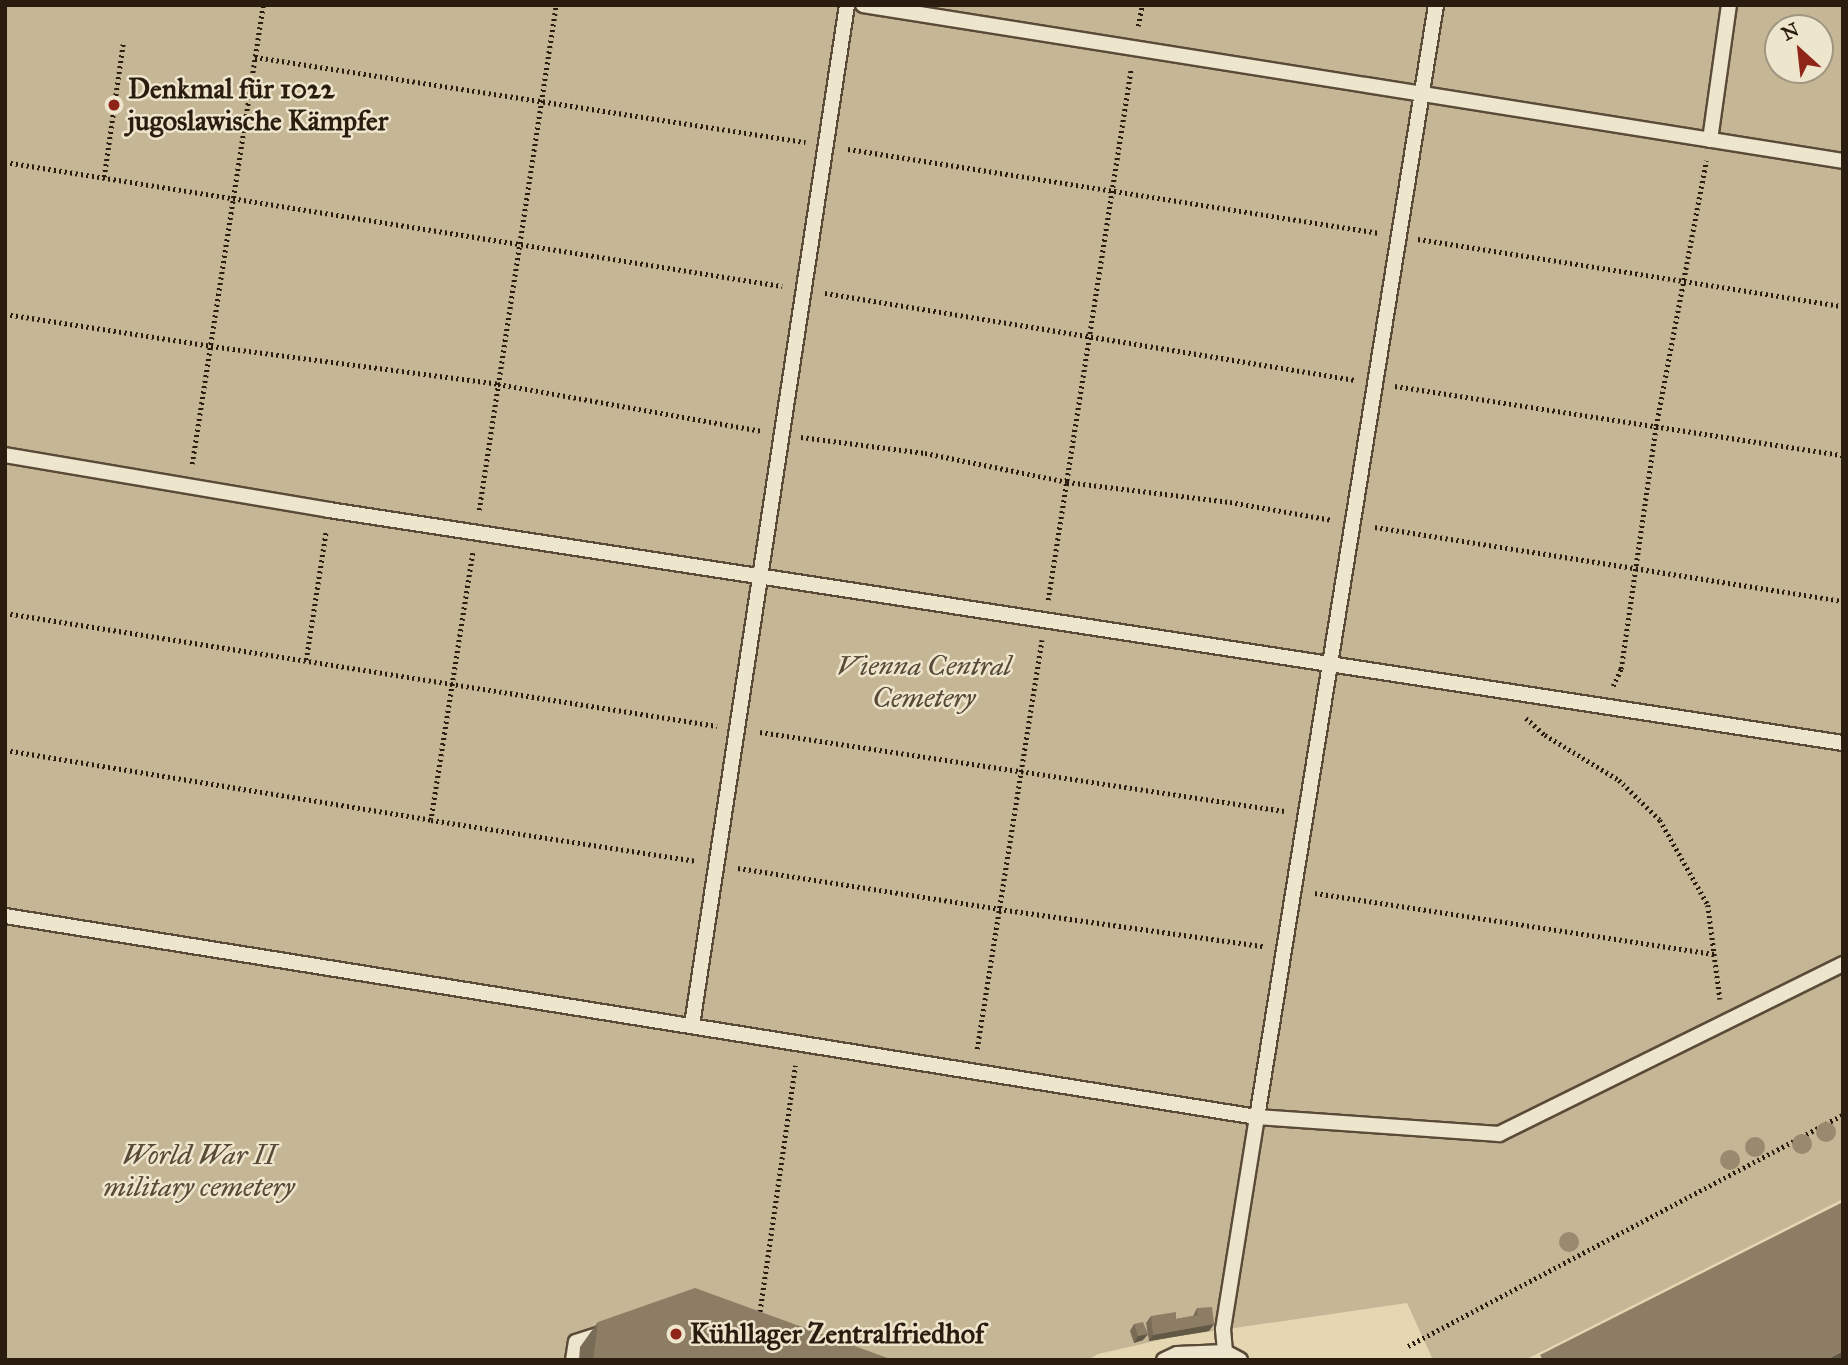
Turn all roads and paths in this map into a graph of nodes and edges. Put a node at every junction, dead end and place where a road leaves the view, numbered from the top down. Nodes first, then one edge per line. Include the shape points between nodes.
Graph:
1 (263, 5) edge
2 (556, 5) edge
3 (847, 5) edge
4 (863, 5) edge
5 (1142, 5) edge
6 (1436, 5) edge
7 (1729, 5) edge
8 (123, 44) dead end
9 (1135, 48) junction
10 (256, 58) junction
11 (1422, 93) junction
12 (541, 102) junction
13 (1710, 140) junction
14 (825, 146) junction
15 (1843, 161) edge
16 (5, 162) edge
17 (104, 177) junction
18 (1112, 191) junction
19 (235, 201) junction
20 (1399, 236) junction
21 (519, 245) junction
22 (1683, 282) junction
23 (803, 290) junction
24 (1843, 306) edge
25 (5, 314) edge
26 (1091, 337) junction
27 (211, 346) junction
28 (1376, 383) junction
29 (498, 384) junction
30 (1656, 426) junction
31 (781, 434) junction
32 (5, 455) edge
33 (1843, 455) edge
34 (1067, 482) junction
35 (188, 484) junction
36 (329, 510) junction
37 (1353, 524) junction
38 (476, 531) junction
39 (1636, 570) junction
40 (760, 576) junction
41 (1843, 601) edge
42 (5, 613) edge
43 (1045, 621) junction
44 (306, 660) junction
45 (1330, 665) junction
46 (452, 683) junction
47 (1498, 691) junction
48 (1604, 707) junction
49 (736, 729) junction
50 (1843, 743) edge
51 (5, 750) edge
52 (1020, 774) junction
53 (1306, 814) junction
54 (431, 820) junction
55 (716, 864) junction
56 (1294, 889) junction
57 (999, 909) junction
58 (5, 916) edge
59 (1284, 949) junction
60 (1715, 954) junction
61 (1843, 964) edge
62 (1720, 1024) junction
63 (692, 1025) junction
64 (798, 1042) junction
65 (973, 1071) junction
66 (1843, 1115) edge
67 (1257, 1117) junction
68 (622, 1326) edge
69 (757, 1331) edge
70 (1408, 1346) dead end
71 (1225, 1352) junction
72 (573, 1360) edge
73 (1164, 1360) edge
74 (1240, 1360) edge

1 - 10 path
2 - 12 path
3 - 14 lane
4 - 9 lane
5 - 9 path
6 - 11 lane
7 - 13 lane
8 - 17 path
9 - 11 lane
9 - 18 path
10 - 12 path
10 - 19 path
11 - 13 lane
11 - 20 lane
12 - 14 path
12 - 21 path
13 - 15 lane
13 - 22 path
14 - 18 path
14 - 23 lane
16 - 17 path
17 - 19 path
18 - 20 path
18 - 26 path
19 - 21 path
19 - 27 path
20 - 22 path
20 - 28 lane
21 - 23 path
21 - 29 path
22 - 24 path
22 - 30 path
23 - 26 path
23 - 31 lane
25 - 27 path
26 - 28 path
26 - 34 path
27 - 29 path
27 - 35 path
28 - 30 path
28 - 37 lane
29 - 31 path
29 - 38 path
30 - 33 path
30 - 39 path
31 - 34 path via 926,453
31 - 40 lane
32 - 35 lane
34 - 37 path via 1230,502
34 - 43 path
35 - 36 lane
36 - 38 lane
36 - 44 path
37 - 39 path
37 - 45 lane
38 - 40 lane
38 - 46 path
39 - 41 path
39 - 48 path via 1621,669
40 - 43 lane
40 - 49 lane
42 - 44 path
43 - 45 lane
43 - 52 path
44 - 46 path
45 - 47 lane
45 - 53 lane
46 - 49 path
46 - 54 path
47 - 48 lane
47 - 60 path via 1545,735 1619,780 1660,820 1708,905
48 - 50 lane
49 - 52 path
49 - 55 lane
51 - 54 path
52 - 53 path
52 - 57 path
53 - 56 lane
54 - 55 path
55 - 57 path
55 - 63 lane
56 - 59 lane
56 - 60 path
57 - 59 path
57 - 65 path
58 - 63 lane
59 - 67 lane
60 - 62 path
61 - 62 lane
62 - 67 lane via 1499,1134
63 - 64 lane
64 - 65 lane
64 - 69 path
65 - 67 lane
66 - 70 path
67 - 71 lane via 1223,1329
68 - 72 lane via 576,1342
71 - 73 lane via 1177,1354
71 - 74 lane

